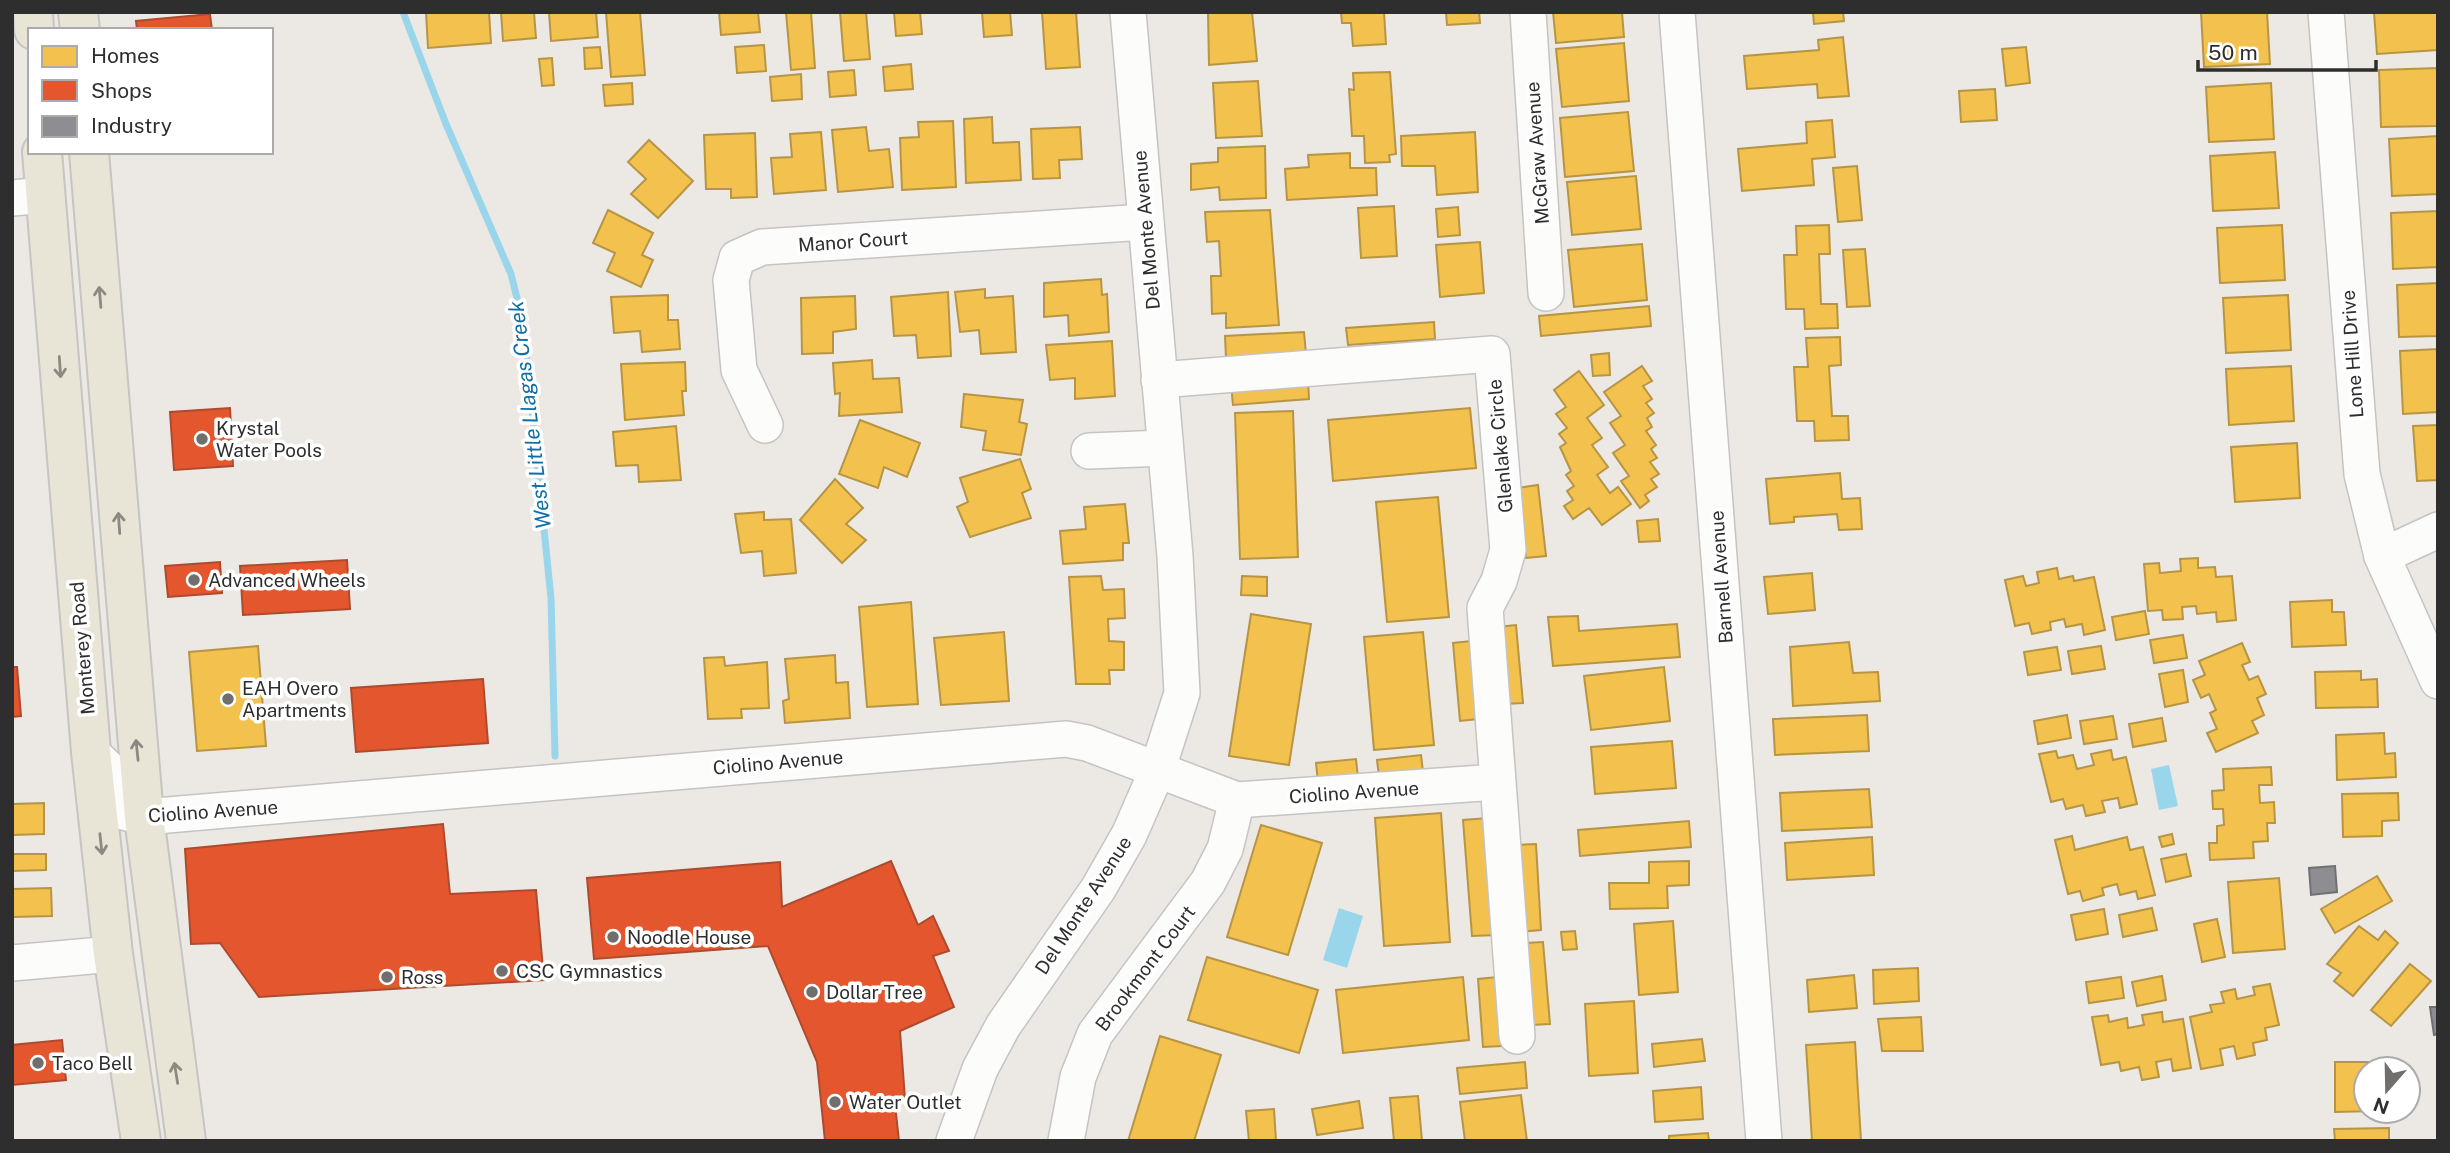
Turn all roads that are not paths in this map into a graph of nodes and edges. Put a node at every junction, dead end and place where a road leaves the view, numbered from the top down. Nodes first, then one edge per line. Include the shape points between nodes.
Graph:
1 (1128, 12) edge
2 (1528, 12) edge
3 (1677, 12) edge
4 (2326, 12) edge
5 (42, 154) edge
6 (89, 154) edge
7 (29, 197) edge
8 (1145, 222) junction
9 (1546, 293) dead end
10 (1159, 380) junction
11 (765, 425) dead end
12 (1165, 448) junction
13 (1089, 451) dead end
14 (2438, 530) edge
15 (2382, 556) junction
16 (2438, 681) edge
17 (91, 752) junction
18 (1157, 771) junction
19 (1497, 782) junction
20 (1237, 800) junction
21 (144, 817) junction
22 (113, 954) junction
23 (12, 963) edge
24 (1517, 1036) dead end
25 (141, 1141) edge
26 (186, 1141) edge
27 (954, 1141) edge
28 (1066, 1141) edge
29 (1765, 1141) edge

1 - 8 street, Del Monte Avenue
2 - 9 street, McGraw Avenue
3 - 29 street, Barnell Avenue
4 - 15 street, Lone Hill Drive via 2362,474
5 - 7 main road, Monterey Road
21 -> 6 main road
7 -> 17 main road, Monterey Road
8 - 10 street, Del Monte Avenue
8 - 11 street, Manor Court via 762,247 737,258 731,280 738,370
10 - 12 street, Del Monte Avenue
10 - 19 street, Glenlake Circle via 1492,354 1508,550 1485,608
12 - 13 street
12 - 18 street, Del Monte Avenue via 1182,693
14 - 15 street
15 - 16 street, Lone Hill Drive
17 - 21 street, Ciolino Avenue via 117,776 123,812
17 -> 22 main road, Monterey Road
18 - 20 street, Ciolino Avenue
18 - 21 street, Ciolino Avenue via 1066,739
18 - 27 street, Del Monte Avenue via 1129,835 1098,889 1003,1026 980,1069
19 - 20 street, Ciolino Avenue
19 - 24 street
20 - 28 street, Brookmont Court via 1225,849 1208,882 1095,1034 1077,1077
26 -> 21 main road
22 - 23 street
22 - 25 main road, Monterey Road

